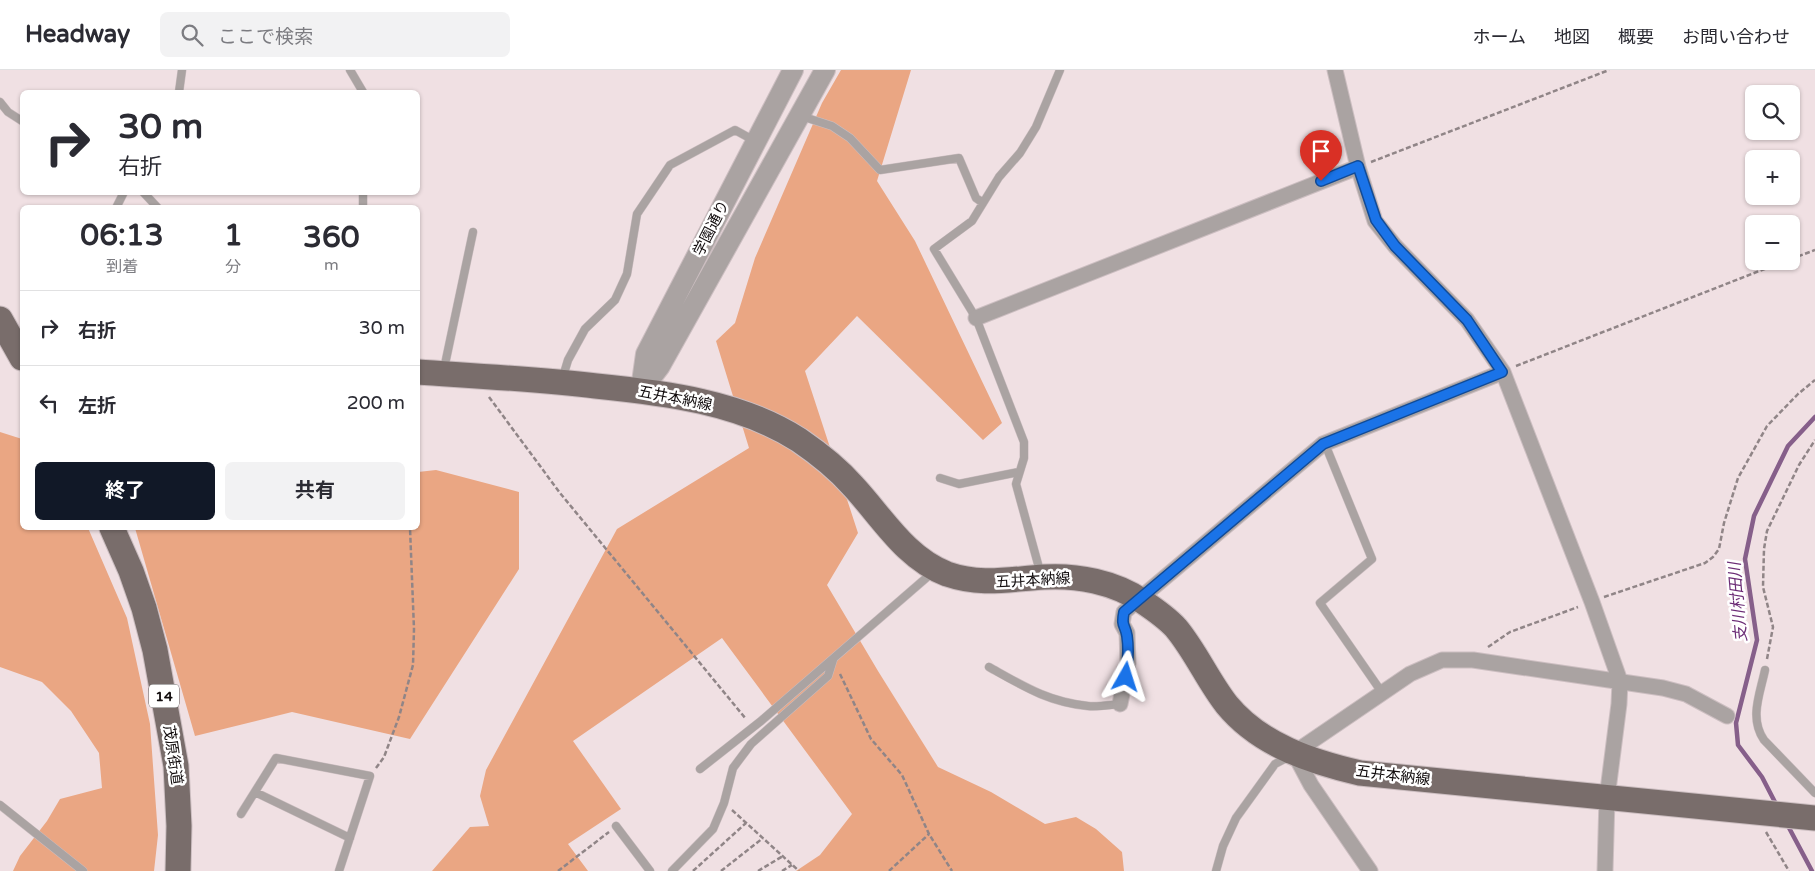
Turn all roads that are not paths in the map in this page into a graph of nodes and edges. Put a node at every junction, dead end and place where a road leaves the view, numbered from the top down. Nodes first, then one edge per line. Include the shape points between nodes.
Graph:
1 (182, 70) edge
2 (350, 70) edge
3 (793, 70) edge
4 (825, 70) edge
5 (1060, 70) edge
6 (1336, 70) edge
7 (179, 90) edge
8 (362, 90) edge
9 (0, 102) edge
10 (801, 116) junction
11 (20, 120) edge
12 (755, 142) junction
13 (1358, 166) junction
14 (146, 195) edge
15 (983, 203) junction
16 (155, 205) edge
17 (473, 232) dead end
18 (0, 318) edge
19 (976, 318) junction
20 (15, 349) edge
21 (420, 372) edge
22 (1502, 372) junction
23 (443, 374) junction
24 (562, 382) junction
25 (641, 390) junction
26 (1325, 444) junction
27 (1019, 472) junction
28 (940, 478) dead end
29 (113, 530) edge
30 (937, 568) junction
31 (1042, 577) junction
32 (1140, 599) junction
33 (833, 659) junction
34 (989, 667) dead end
35 (1765, 670) road end
36 (1620, 681) junction
37 (1383, 694) junction
38 (1120, 704) joint
39 (1727, 716) dead end
40 (1294, 753) junction
41 (700, 769) dead end
42 (255, 792) junction
43 (1815, 793) edge
44 (1608, 798) junction
45 (0, 805) edge
46 (241, 814) dead end
47 (1815, 818) edge
48 (616, 826) road end
49 (350, 838) junction
50 (83, 871) edge
51 (178, 871) edge
52 (339, 871) edge
53 (650, 871) edge
54 (672, 871) edge
55 (1216, 871) edge
56 (1370, 871) edge
57 (1605, 871) edge

1 - 7 lane
2 - 8 lane
3 - 12 street, 学園通り
4 - 10 street
5 - 15 lane via 1030,136
6 - 13 street
9 - 11 lane
10 - 15 lane via 832,126 850,138 880,170 959,158 976,198
10 - 25 street via 660,366
12 - 24 lane via 735,130 670,165 637,214 627,274 615,300 585,329 568,360
12 - 25 street, 学園通り via 646,354
13 - 19 street
13 - 22 street via 1376,220 1395,246 1467,320
14 - 16 lane
15 - 19 lane via 972,221 934,249
17 - 23 lane
18 - 20 main road
19 - 27 lane via 1024,442 1024,458
21 - 23 main road, 五井本納線
22 - 26 street
22 - 36 street
23 - 24 main road, 五井本納線
24 - 25 main road, 五井本納線
25 - 30 main road, 五井本納線 via 733,410 798,440 851,483 912,553
26 - 32 street
26 - 37 lane via 1372,559 1320,603
27 - 28 lane via 958,484
27 - 31 lane via 1016,484
29 - 51 main road, 茂原街道 / 14 via 144,608 157,659 176,766
30 - 31 main road, 五井本納線 via 963,579 982,582
30 - 33 lane
31 - 32 main road, 五井本納線 via 1068,576 1095,581
32 - 38 street via 1124,612 1122,624 1127,634 1128,663
32 - 40 main road, 五井本納線 via 1175,627 1228,706 1247,724
33 - 41 lane
33 - 54 lane via 828,676 751,744 733,768 713,829
34 - 38 lane via 1040,695 1090,706
35 - 43 lane via 1755,717 1759,732
36 - 37 street via 1473,660 1442,660 1410,674
36 - 39 street via 1686,694
36 - 44 street
37 - 40 street
40 - 44 main road, 五井本納線 via 1360,773
40 - 55 lane via 1274,764 1236,818
40 - 56 street via 1311,785
42 - 46 lane
42 - 49 lane
42 - 49 lane via 276,758 370,776
44 - 47 main road, 五井本納線
44 - 57 street
45 - 50 lane
48 - 53 lane
49 - 52 lane

